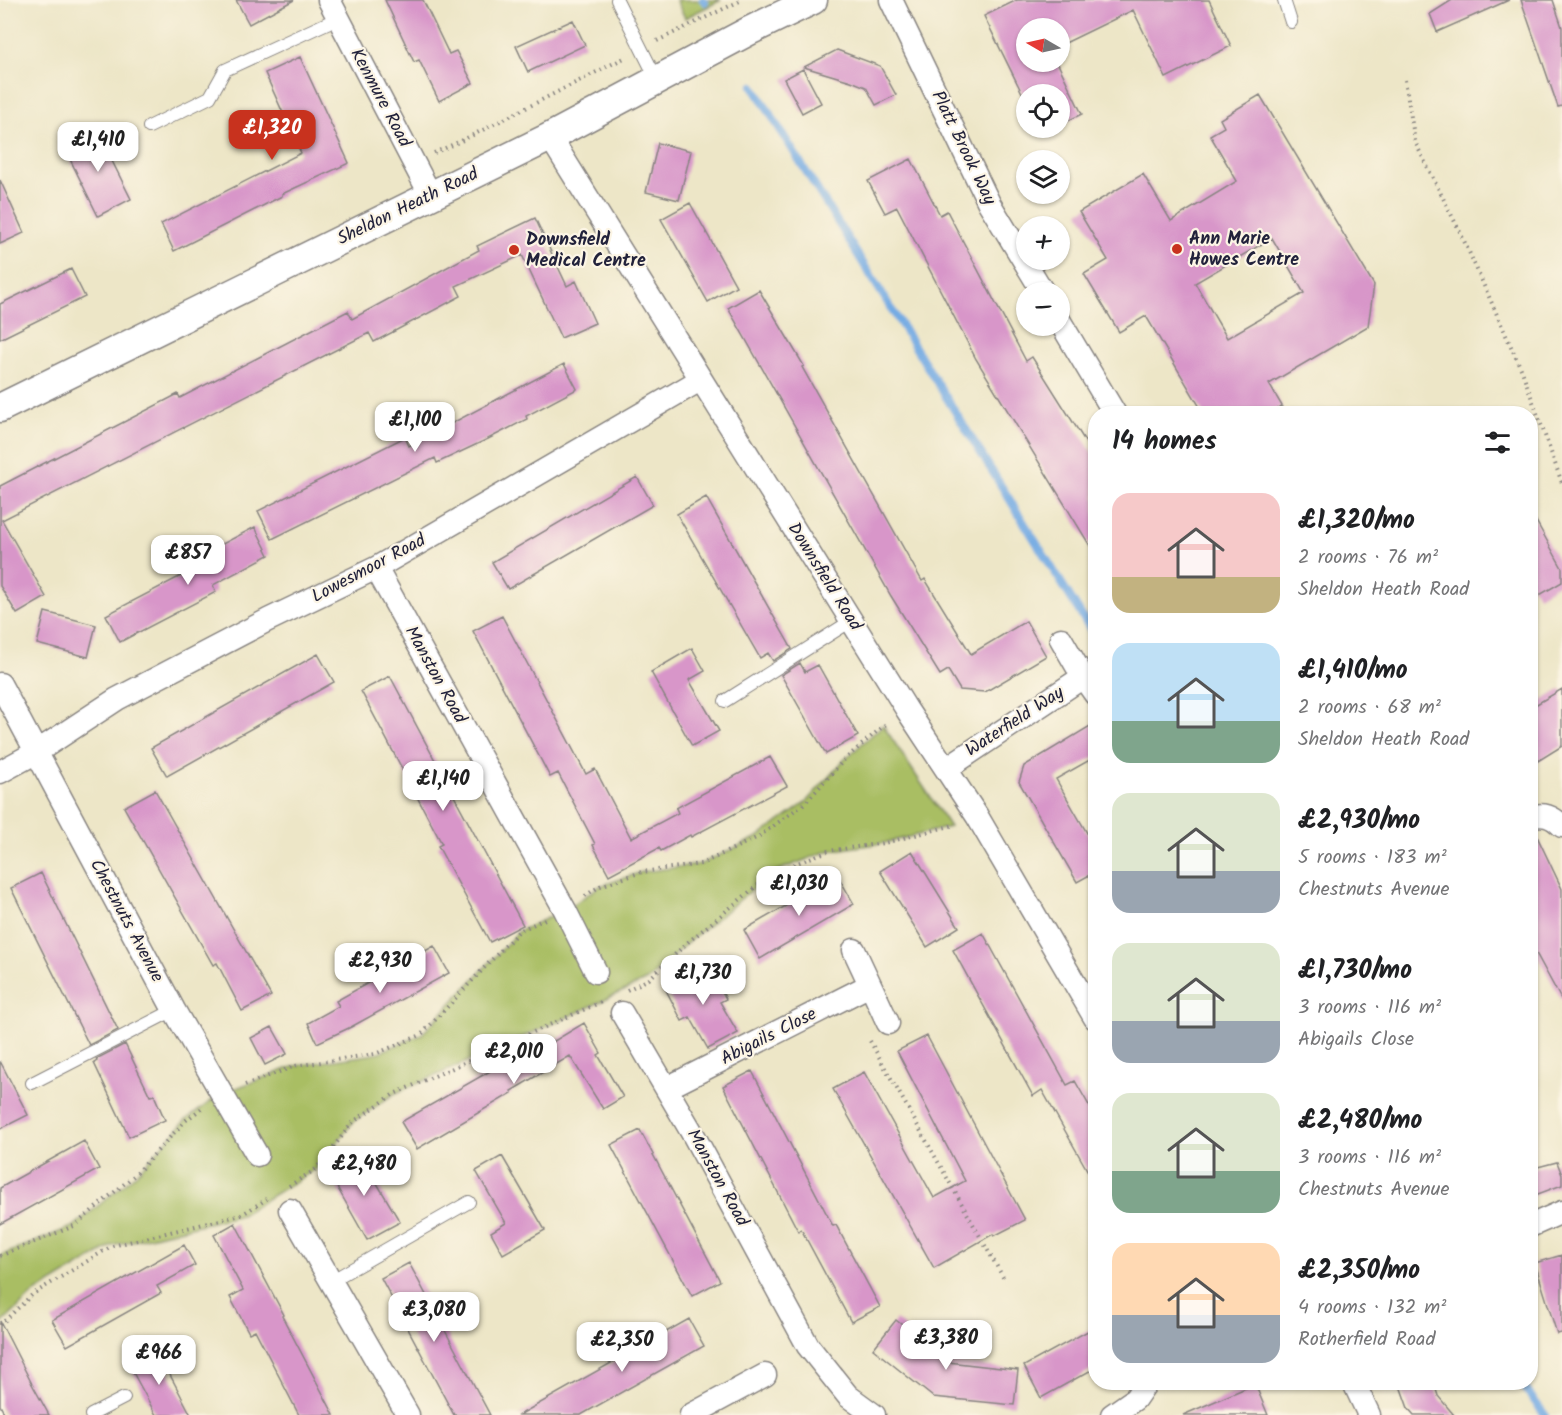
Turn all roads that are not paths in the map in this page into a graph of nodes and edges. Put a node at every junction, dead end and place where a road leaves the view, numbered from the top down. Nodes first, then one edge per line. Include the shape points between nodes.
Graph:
1 (617, 0) edge
2 (813, 0) edge
3 (891, 0) edge
4 (1284, 0) edge
5 (333, 9) edge
6 (1291, 22) dead end
7 (657, 81) junction
8 (148, 127) dead end
9 (550, 137) junction
10 (431, 196) junction
11 (1037, 282) edge
12 (1069, 336) edge
13 (700, 380) junction
14 (1110, 406) edge
15 (0, 408) edge
16 (376, 568) junction
17 (851, 621) junction
18 (1061, 639) dead end
19 (0, 684) edge
20 (1088, 684) edge
21 (1088, 687) edge
22 (725, 701) dead end
23 (35, 753) junction
24 (947, 768) junction
25 (0, 772) edge
26 (1538, 815) edge
27 (1562, 826) edge
28 (854, 950) dead end
29 (596, 972) dead end
30 (870, 985) junction
31 (614, 1006) road end
32 (1088, 1006) edge
33 (174, 1010) junction
34 (888, 1023) dead end
35 (32, 1083) dead end
36 (667, 1088) junction
37 (257, 1155) dead end
38 (469, 1202) dead end
39 (290, 1210) dead end
40 (1562, 1212) edge
41 (1538, 1222) edge
42 (331, 1281) junction
43 (765, 1375) dead end
44 (1141, 1390) edge
45 (1357, 1390) edge
46 (124, 1398) dead end
47 (91, 1415) edge
48 (408, 1415) edge
49 (691, 1415) edge
50 (874, 1415) edge
51 (1112, 1415) edge
52 (1369, 1415) edge

1 - 7 lane
2 - 7 street, Sheldon Heath Road
3 - 11 street, Platt Brook Way via 989,202
4 - 6 lane
5 - 8 lane via 225,70 210,97
5 - 10 street, Kenmure Road
7 - 9 street, Sheldon Heath Road
9 - 10 street, Sheldon Heath Road
9 - 13 street, Downsfield Road
10 - 15 street, Sheldon Heath Road
12 - 14 street
13 - 16 street, Lowesmoor Road
13 - 17 street, Downsfield Road
16 - 23 street, Lowesmoor Road via 117,699
16 - 29 street, Manston Road
17 - 22 lane
17 - 24 street, Downsfield Road
18 - 20 street
19 - 23 street, Chestnuts Avenue
21 - 24 street, Waterfield Way
23 - 25 street, Lowesmoor Road
23 - 33 street, Chestnuts Avenue
24 - 32 street, Downsfield Road
26 - 27 street via 1552,816
28 - 30 street
30 - 34 street
30 - 36 street, Abigails Close
31 - 36 street, Manston Road
33 - 35 lane
33 - 37 street, Chestnuts Avenue
36 - 50 street, Manston Road via 808,1346 848,1396
38 - 42 lane
39 - 42 street
40 - 41 street
42 - 48 street
43 - 49 street
44 - 51 street
45 - 52 street
46 - 47 lane

